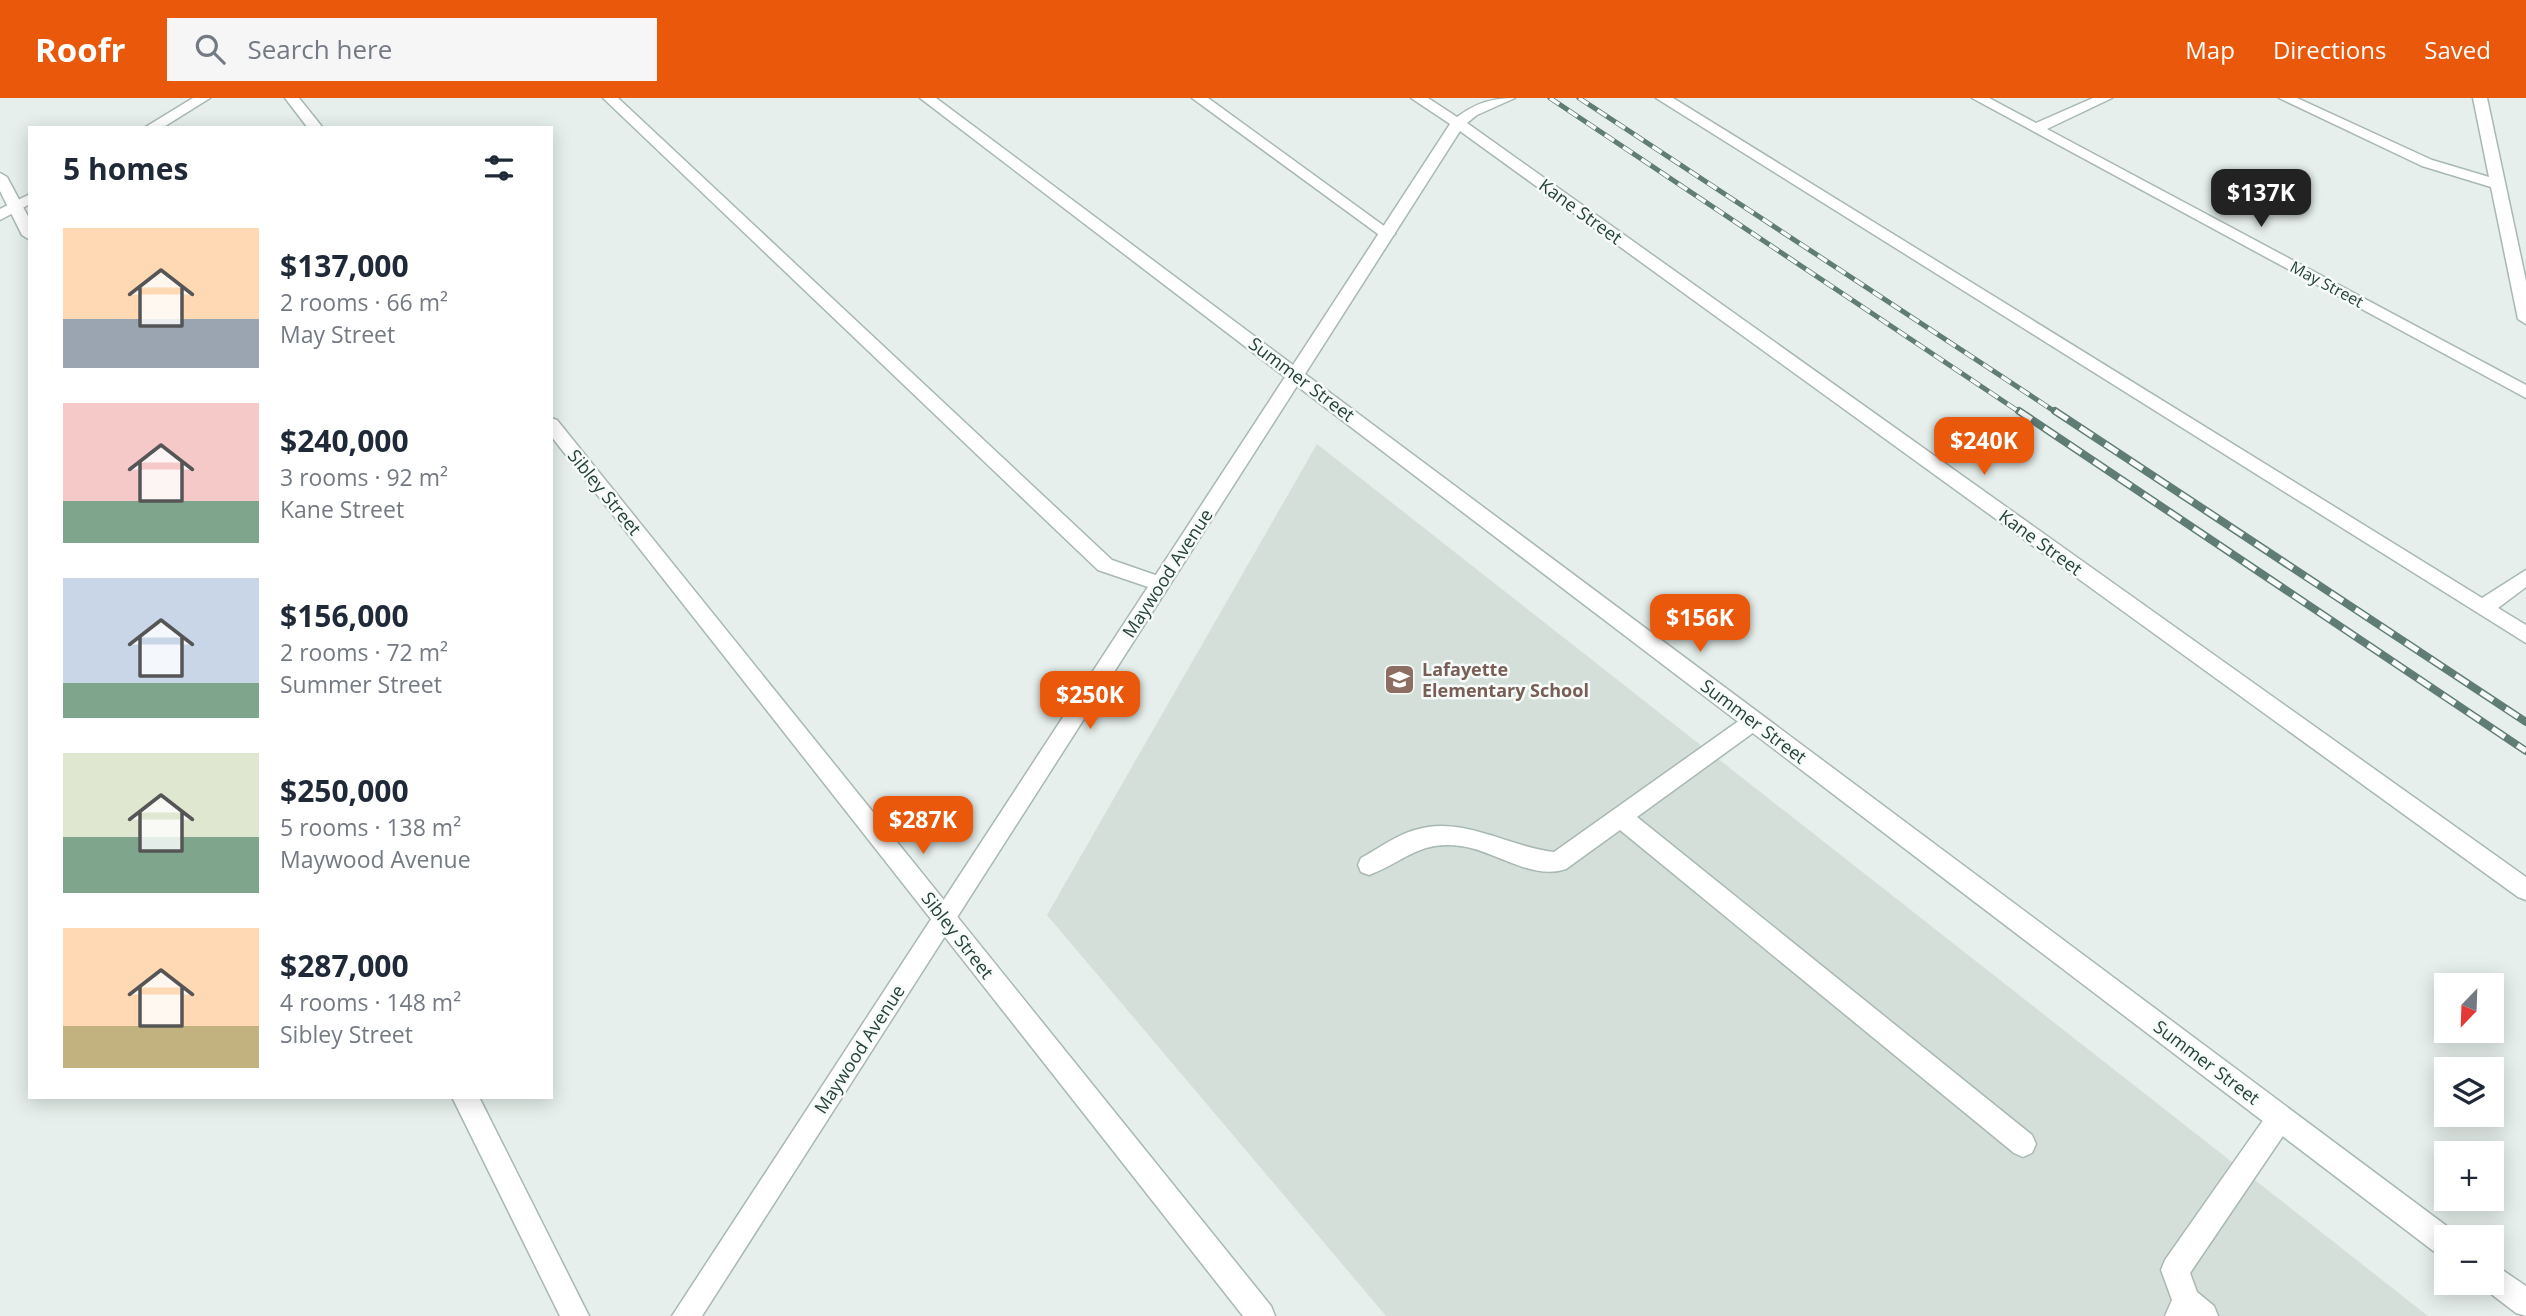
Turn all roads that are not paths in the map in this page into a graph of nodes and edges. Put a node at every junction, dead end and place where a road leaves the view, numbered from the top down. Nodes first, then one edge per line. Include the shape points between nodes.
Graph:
1 (203, 98) edge
2 (292, 98) edge
3 (610, 98) edge
4 (928, 98) edge
5 (1199, 98) edge
6 (1418, 98) edge
7 (1508, 98) edge
8 (1663, 98) edge
9 (1979, 98) edge
10 (2105, 98) edge
11 (2286, 98) edge
12 (2480, 98) edge
13 (1458, 123) junction
14 (154, 126) edge
15 (314, 126) edge
16 (2036, 128) junction
17 (0, 177) edge
18 (2498, 184) junction
19 (28, 199) edge
20 (15, 206) junction
21 (0, 215) edge
22 (28, 231) edge
23 (1387, 234) junction
24 (2526, 319) edge
25 (1296, 374) junction
26 (2526, 392) edge
27 (553, 427) edge
28 (2526, 577) edge
29 (1160, 584) junction
30 (2483, 608) junction
31 (2526, 635) edge
32 (1754, 721) junction
33 (1621, 817) junction
34 (1370, 865) dead end
35 (2526, 890) edge
36 (944, 917) junction
37 (466, 1099) edge
38 (2280, 1118) junction
39 (2023, 1144) dead end
40 (2434, 1234) edge
41 (2504, 1286) edge
42 (2526, 1303) edge
43 (2190, 1311) edge
44 (575, 1316) edge
45 (686, 1316) edge
46 (1261, 1316) edge

1 - 14 street
2 - 15 street
3 - 29 street via 1105,565
4 - 25 street, Summer Street
5 - 23 street
6 - 13 street, Kane Street
7 - 13 street, Maywood Avenue via 1472,112
8 - 30 street
9 - 16 street, May Street
10 - 16 street
11 - 18 street via 2427,163
12 - 18 street
13 - 23 street, Maywood Avenue
13 - 35 street, Kane Street
16 - 26 street, May Street
17 - 20 street
18 - 24 street
19 - 20 street
20 - 21 street
20 - 22 street
23 - 25 street, Maywood Avenue
25 - 29 street, Maywood Avenue
25 - 32 street, Summer Street
27 - 36 street, Sibley Street
28 - 30 street
29 - 36 street, Maywood Avenue
30 - 31 street
32 - 33 street
32 - 38 street, Summer Street
33 - 34 street via 1558,862 1461,836 1418,838
33 - 39 street
36 - 45 street, Maywood Avenue
36 - 46 street, Sibley Street
37 - 44 street
38 - 40 street, Summer Street
38 - 43 street via 2175,1270
41 - 42 street

